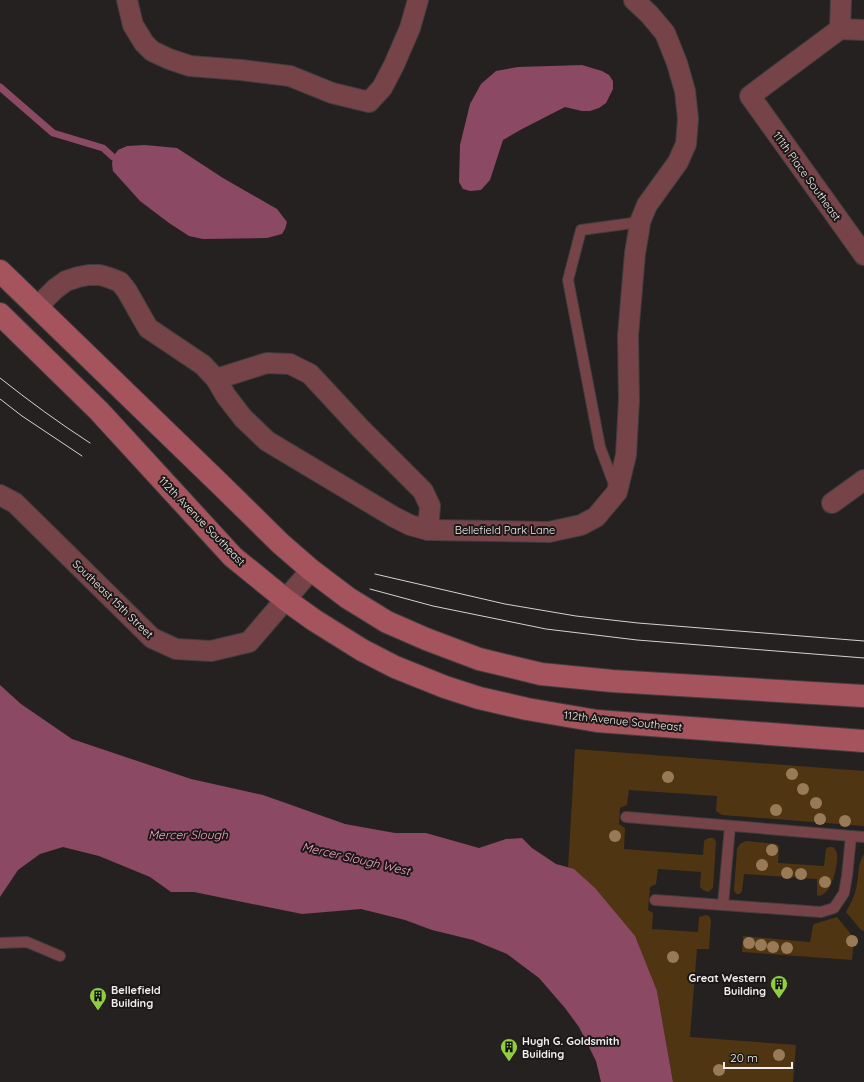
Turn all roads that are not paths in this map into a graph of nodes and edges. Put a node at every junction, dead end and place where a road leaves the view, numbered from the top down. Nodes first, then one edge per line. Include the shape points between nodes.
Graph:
1 (127, 0) edge
2 (418, 0) edge
3 (841, 0) edge
4 (638, 2) edge
5 (840, 29) junction
6 (864, 30) edge
7 (640, 222) junction
8 (864, 255) edge
9 (0, 271) edge
10 (39, 310) junction
11 (0, 314) edge
12 (216, 378) junction
13 (864, 480) edge
14 (617, 492) junction
15 (0, 495) edge
16 (832, 503) dead end
17 (428, 530) junction
18 (311, 570) junction
19 (286, 600) junction
20 (864, 696) edge
21 (864, 741) edge
22 (626, 817) dead end
23 (730, 826) junction
24 (851, 836) junction
25 (864, 837) edge
26 (655, 900) dead end
27 (723, 905) junction
28 (0, 943) edge
29 (60, 956) dead end

1 - 2 street via 134,25 144,43 152,51 190,66 290,76 332,93 369,102 382,88 394,65 410,28
3 - 5 street
4 - 7 street, Bellefield Park Lane via 665,33 685,91 688,119 686,144 678,162 647,205
5 - 6 street
5 - 8 street, 111th Place Southeast via 750,96
7 - 14 street, Bellefield Park Lane via 628,336 629,400 626,455
7 - 14 lane via 581,230 568,280 600,446
9 - 10 main road
10 - 12 street, Bellefield Park Lane via 45,299 66,282 89,275 110,278 120,282 148,328 203,365
10 - 18 main road
11 - 19 main road, 112th Avenue Southeast via 99,411 233,557
12 - 17 street, Bellefield Park Lane via 243,418 267,441 394,517
12 - 17 street via 267,363 290,364 310,374 360,429 423,491 430,506
13 - 16 street
14 - 17 street, Bellefield Park Lane via 596,517 582,526 549,532
15 - 19 street, Southeast 15th Street via 15,503 152,638 176,649 211,651 249,642
18 - 19 street, Southeast 15th Street
18 - 20 main road via 353,602 387,622 426,640 478,659 541,674 612,681
19 - 21 main road, 112th Avenue Southeast via 362,650 388,663 479,698 596,721
22 - 23 lane
23 - 24 lane
23 - 27 lane
24 - 25 lane
24 - 27 lane via 844,894 834,908 821,912
26 - 27 lane
28 - 29 lane via 28,942

